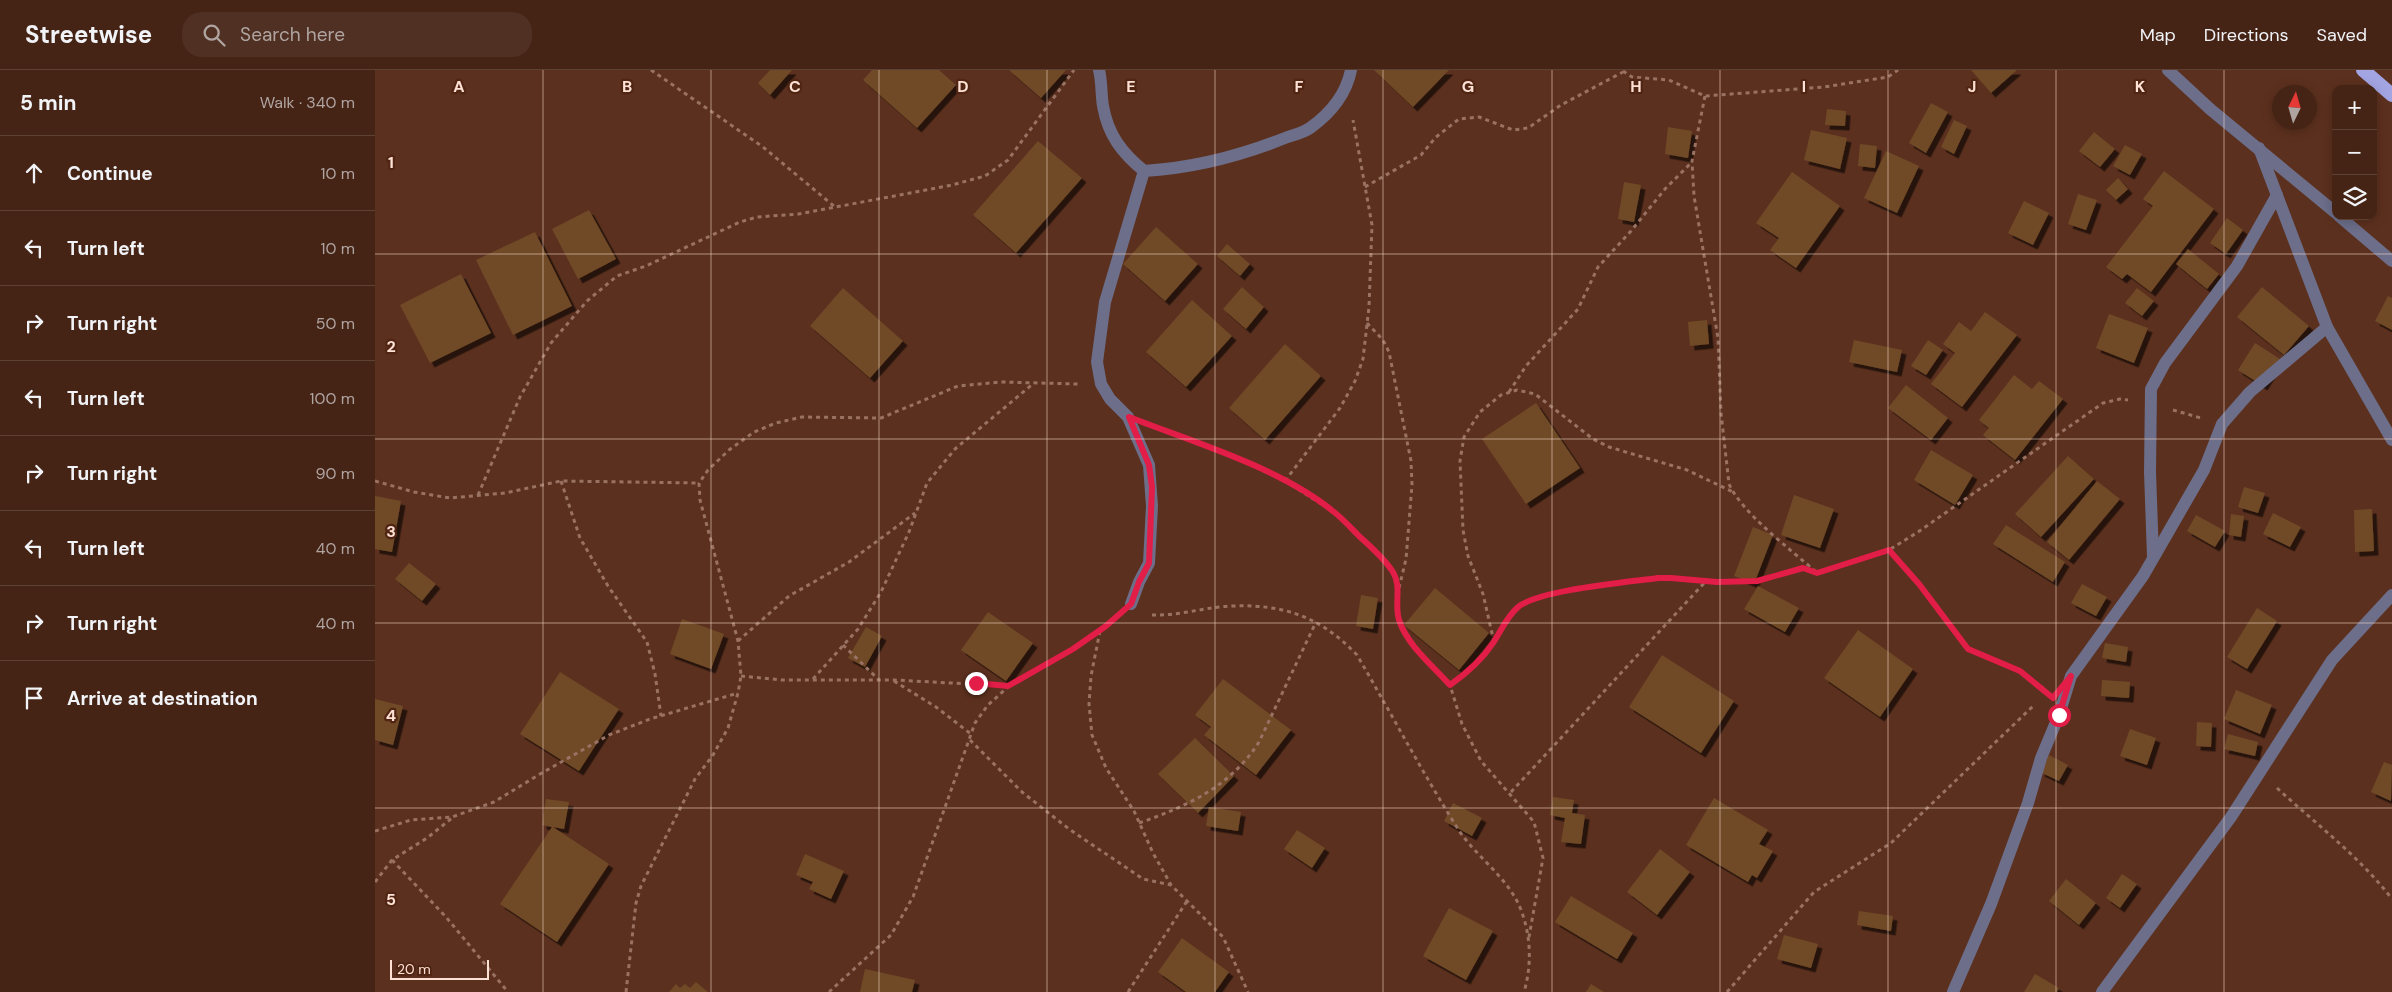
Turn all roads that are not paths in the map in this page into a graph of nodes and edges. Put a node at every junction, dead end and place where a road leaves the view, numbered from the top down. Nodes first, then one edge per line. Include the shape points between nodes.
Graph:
1 (1099, 70) edge
2 (1351, 70) edge
3 (2168, 70) edge
4 (2363, 70) edge
5 (2392, 95) edge
6 (2259, 148) junction
7 (1144, 171) junction
8 (2277, 195) junction
9 (2332, 210) edge
10 (2344, 220) edge
11 (2392, 261) edge
12 (2327, 327) junction
13 (2392, 440) edge
14 (2153, 557) junction
15 (2392, 595) edge
16 (1131, 604) road end
17 (1953, 992) edge
18 (2102, 992) edge

1 - 7 street via 1103,106 1112,137 1127,158
2 - 7 street via 1347,87 1337,104 1309,129 1262,148 1185,168
3 - 6 street via 2209,109
4 - 5 highway
6 - 8 street
6 - 9 street
7 - 16 street via 1105,302 1097,362 1101,384 1110,399 1129,417 1149,465 1152,487 1149,563
8 - 12 street
8 - 14 street via 2237,266 2165,363 2151,389
10 - 11 street
12 - 13 street
12 - 14 street via 2250,392 2222,424 2204,470
14 - 17 street via 2143,576 2071,676 2041,758 2029,803
15 - 18 street via 2333,660 2231,817

